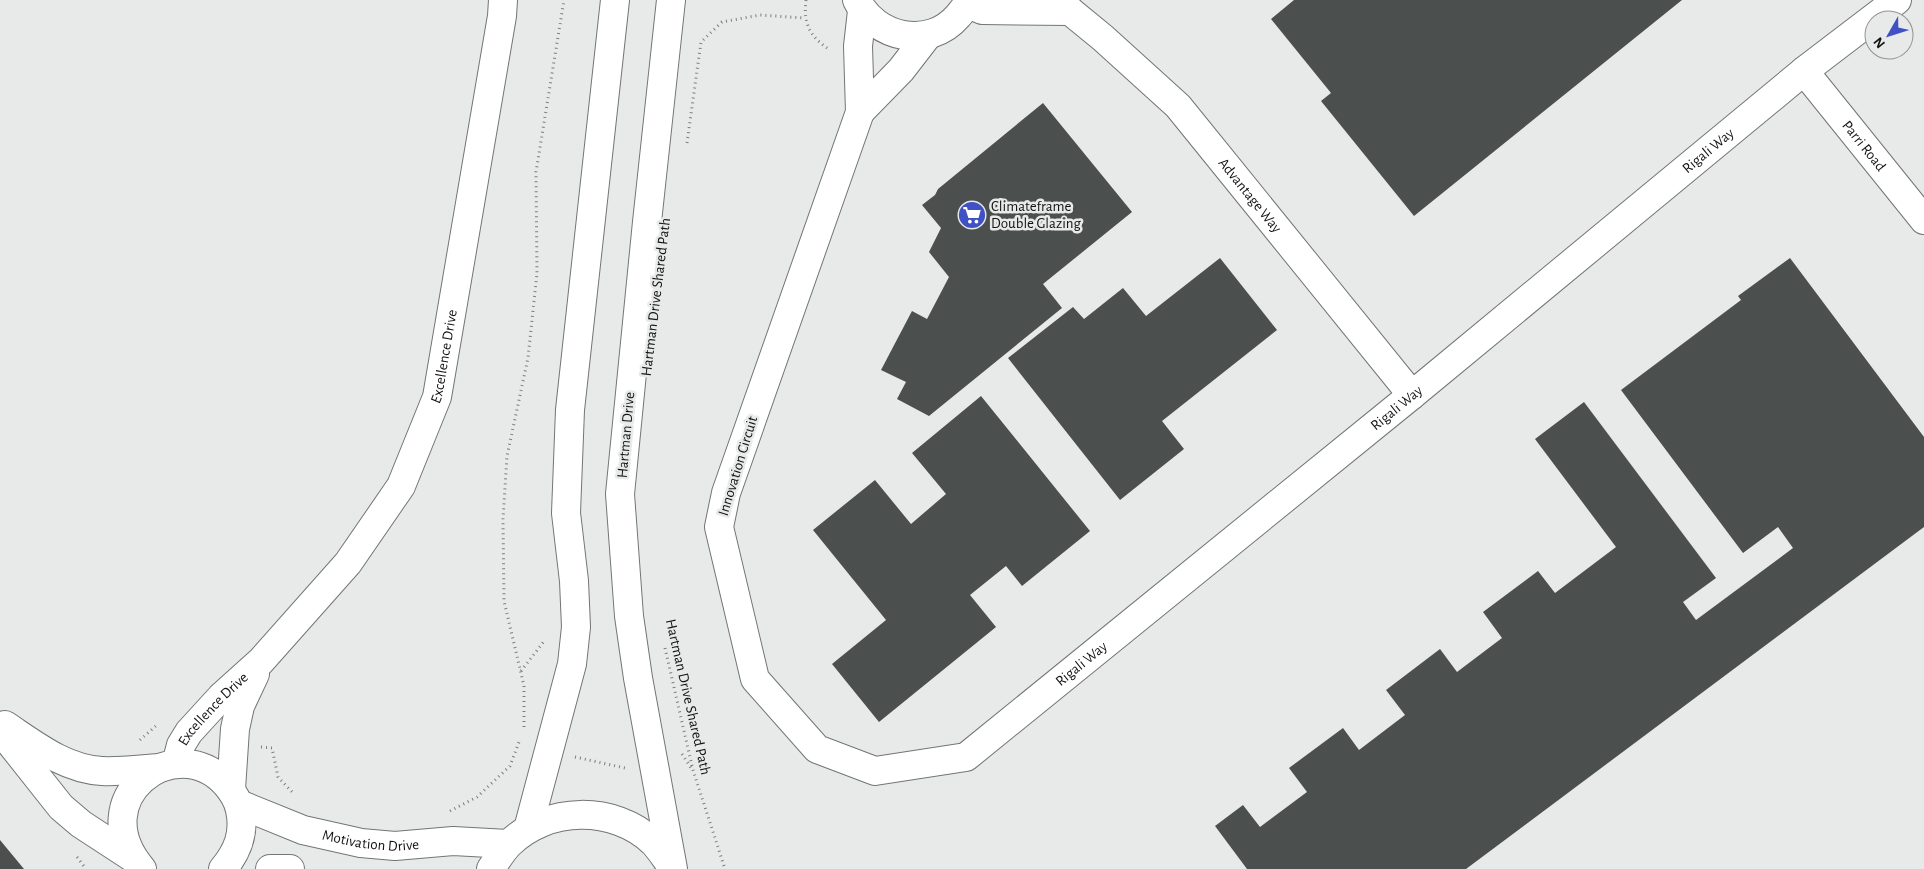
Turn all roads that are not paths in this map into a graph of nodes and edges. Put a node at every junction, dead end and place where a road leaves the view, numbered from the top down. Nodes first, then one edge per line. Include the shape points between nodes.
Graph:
1 (503, 0) edge
2 (615, 0) edge
3 (671, 0) edge
4 (1897, 0) edge
5 (968, 2) edge
6 (859, 5) edge
7 (1061, 5) edge
8 (928, 35) junction
9 (1804, 72) junction
10 (860, 112) junction
11 (1924, 220) edge
12 (1412, 395) junction
13 (261, 661) junction
14 (0, 721) edge
15 (0, 730) edge
16 (168, 766) junction
17 (875, 771) joint
18 (235, 796) junction
19 (518, 836) junction
20 (136, 862) edge
21 (224, 869) edge
22 (270, 869) edge
23 (290, 869) edge
24 (491, 869) edge
25 (673, 869) edge

1 - 13 street, Excellence Drive via 438,397 401,486 348,562
2 - 19 street via 570,410 566,513 576,627 572,664 550,750
3 - 25 street, Hartman Drive via 620,494 629,616
4 - 9 street, Rigali Way
5 - 7 street, Advantage Way via 982,10
5 - 8 street via 951,24
6 - 8 street via 877,26 897,35
6 - 10 street, Innovation Circuit
7 - 12 street, Advantage Way via 1178,106
8 - 10 street, Innovation Circuit via 901,70
9 - 11 street, Parri Road
9 - 12 street, Rigali Way
10 - 17 street, Innovation Circuit via 726,493 720,527 755,679 817,749
12 - 17 street, Rigali Way via 966,757
13 - 16 street, Excellence Drive via 189,732
13 - 18 street, Excellence Drive via 240,706 234,745
14 - 16 street via 49,754 71,764 100,771
15 - 20 street via 61,807
16 - 18 street, Motivation Drive via 191,765 207,769 220,778
16 - 20 street via 145,777 125,805 122,831
18 - 19 street, Motivation Drive via 303,830 361,843 395,846
18 - 21 street, Excellence Drive via 243,821 241,840
19 - 24 street
19 - 25 street via 559,816 593,814 625,823 653,842
22 - 23 street

